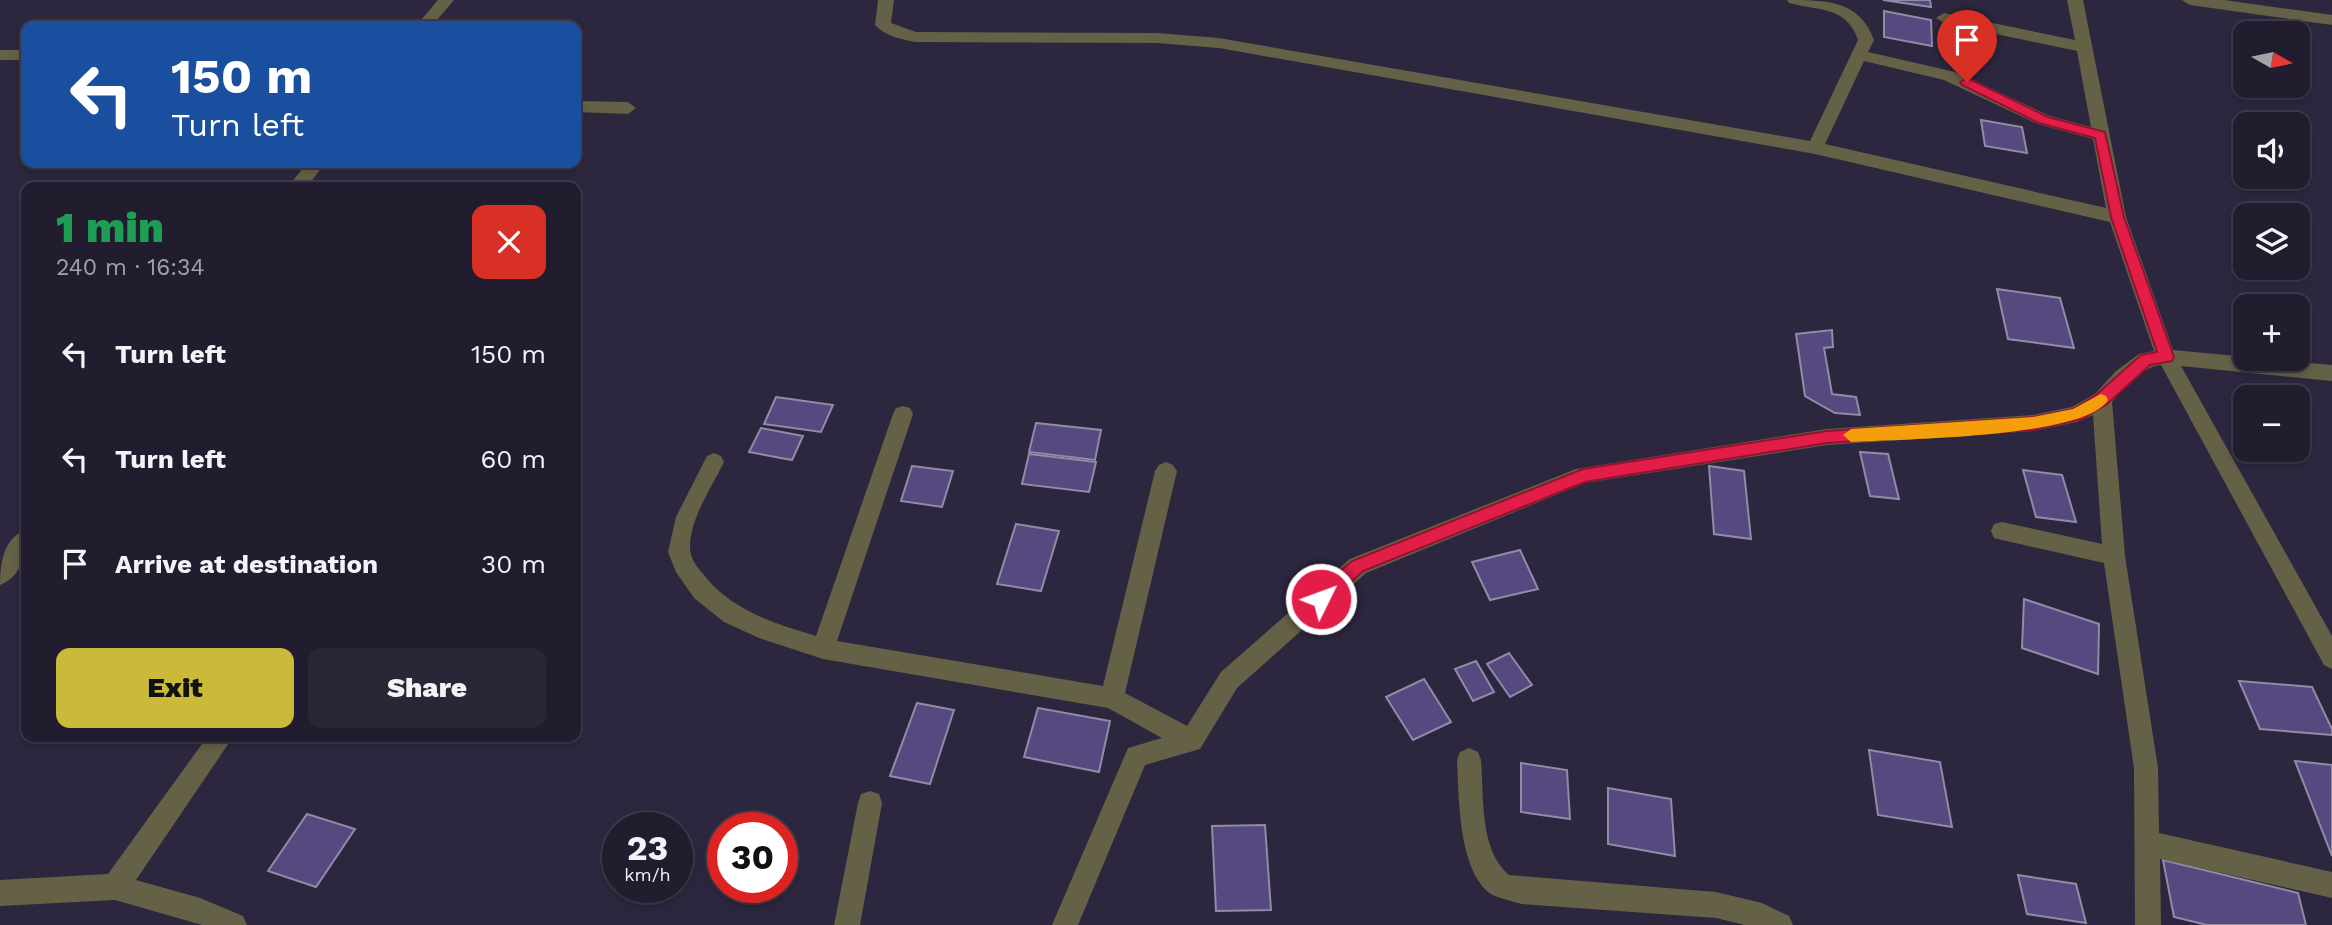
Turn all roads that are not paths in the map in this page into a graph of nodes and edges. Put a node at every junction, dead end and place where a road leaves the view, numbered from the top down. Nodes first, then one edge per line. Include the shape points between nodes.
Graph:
1 (446, 0) edge
2 (886, 0) edge
3 (1795, 0) edge
4 (2075, 0) edge
5 (2190, 0) edge
6 (1944, 18) dead end
7 (2332, 20) edge
8 (429, 21) edge
9 (2082, 47) junction
10 (0, 55) edge
11 (21, 55) edge
12 (1859, 55) junction
13 (581, 106) edge
14 (628, 108) dead end
15 (2101, 135) junction
16 (1815, 148) junction
17 (2118, 217) junction
18 (2166, 357) junction
19 (2332, 373) edge
20 (2102, 400) junction
21 (903, 414) dead end
22 (714, 462) dead end
23 (1166, 471) dead end
24 (2002, 531) dead end
25 (21, 546) edge
26 (2114, 556) junction
27 (0, 575) edge
28 (822, 649) junction
29 (2332, 658) edge
30 (1112, 698) junction
31 (1191, 741) junction
32 (218, 742) edge
33 (1469, 760) dead end
34 (870, 803) dead end
35 (2146, 844) junction
36 (2332, 885) edge
37 (116, 887) junction
38 (0, 892) edge
39 (1718, 915) edge
40 (234, 925) edge
41 (847, 925) edge
42 (1065, 925) edge
43 (1780, 925) edge
44 (2148, 925) edge

1 - 8 street
2 - 16 street via 883,25 894,33 916,37 1157,38 1219,43
3 - 12 street via 1851,13 1858,19 1866,40
4 - 9 street
5 - 7 street
6 - 9 street
9 - 15 street
10 - 11 street
12 - 15 street via 1949,76 2044,120
12 - 16 street
13 - 14 street
15 - 17 street
16 - 17 street
17 - 18 street
18 - 19 street
18 - 20 street via 2146,359
18 - 29 street
20 - 26 street
20 - 31 street via 2077,414 2033,423 1827,437 1583,475 1357,566 1229,680
21 - 28 street
22 - 28 street via 680,536 679,560 724,612 761,630
23 - 30 street
24 - 26 street
25 - 27 street
26 - 35 street via 2146,768
28 - 30 street
30 - 31 street
31 - 42 street via 1137,756
32 - 37 street
33 - 39 street via 1478,846 1484,868 1499,884 1522,891
34 - 41 street
35 - 36 street
35 - 44 street
37 - 38 street
37 - 40 street
39 - 43 street via 1762,916

